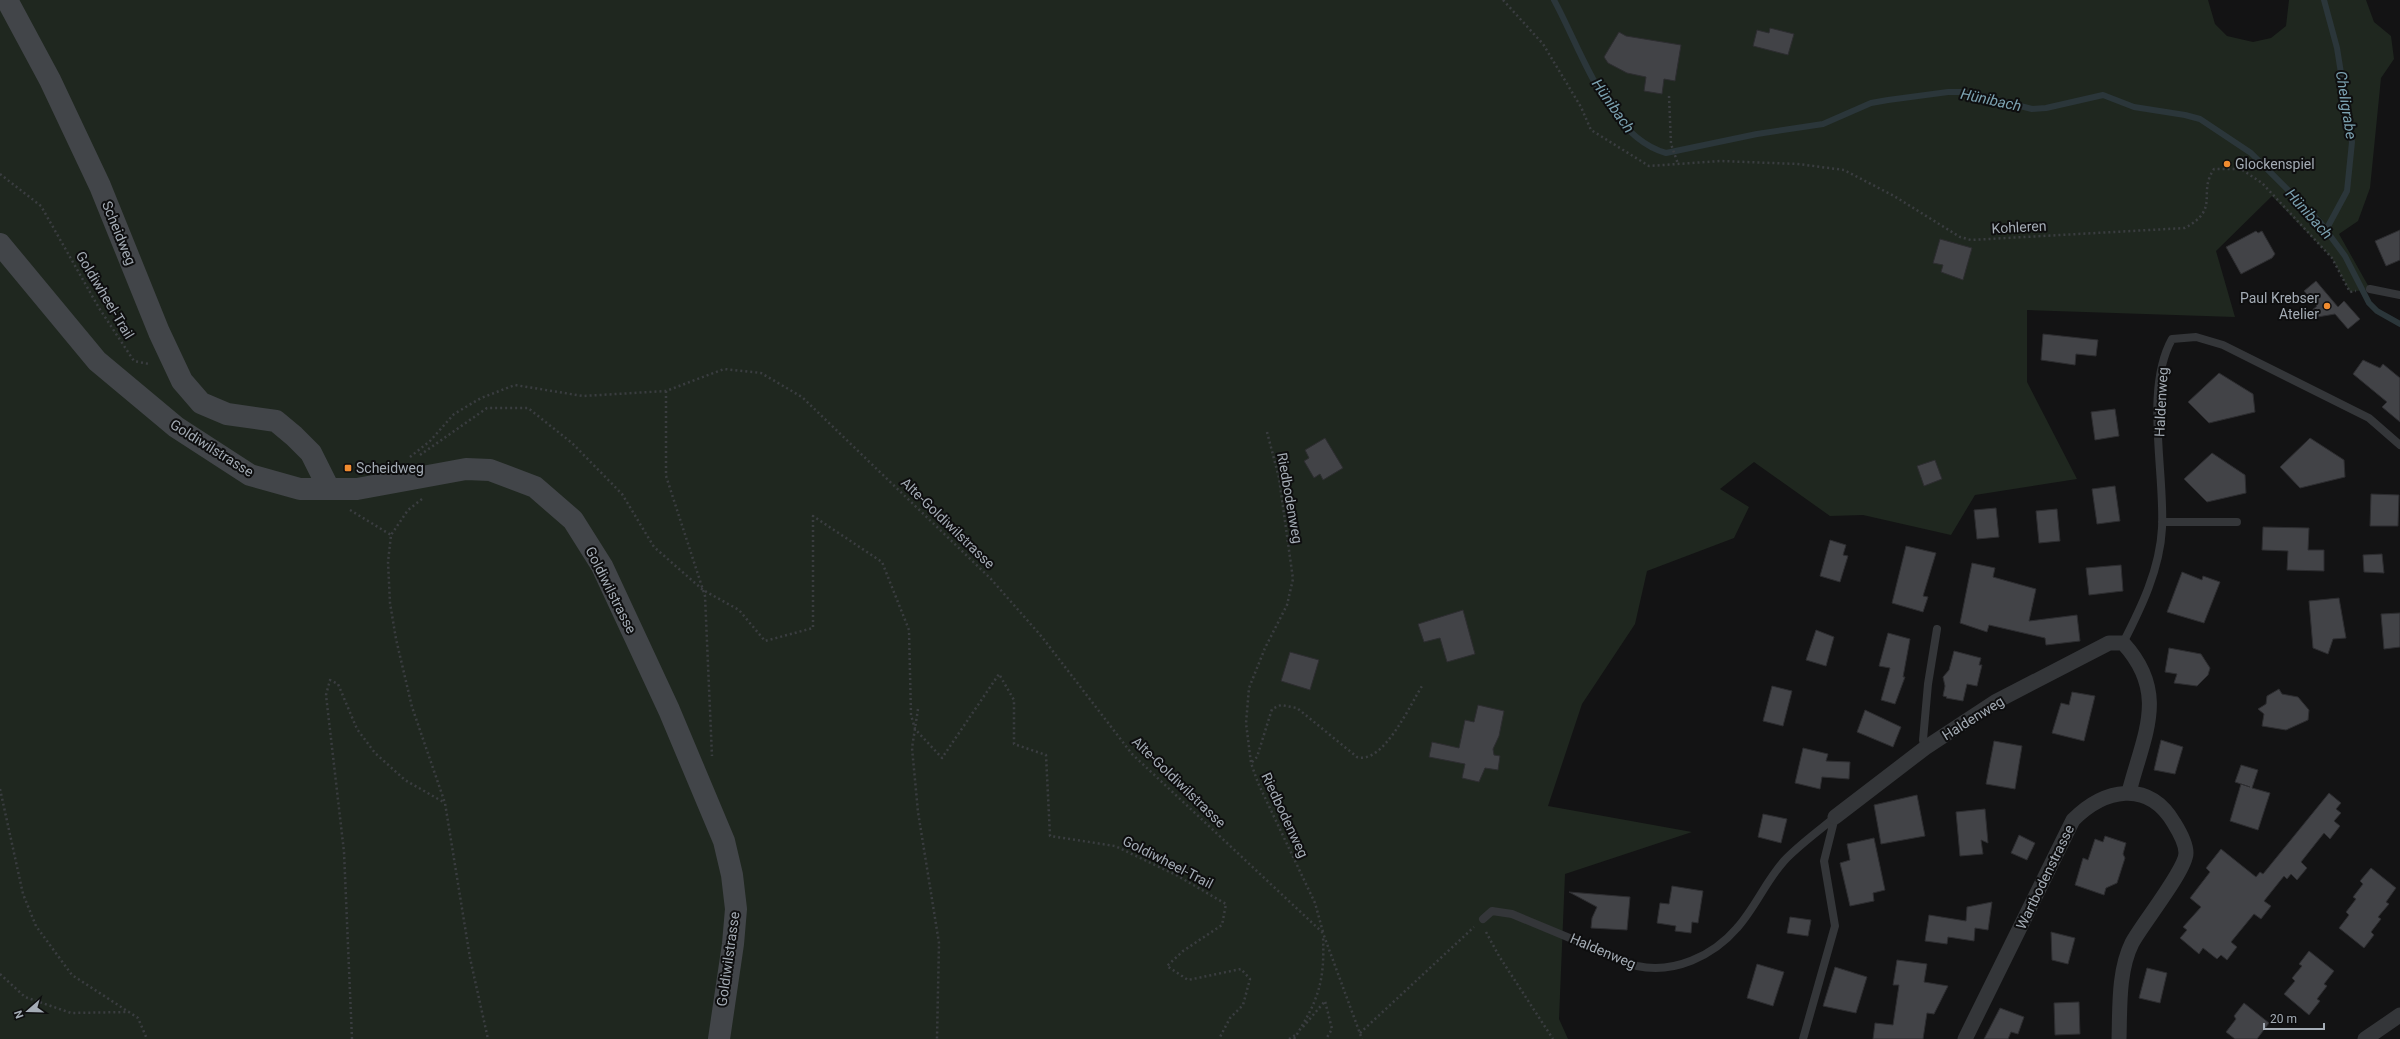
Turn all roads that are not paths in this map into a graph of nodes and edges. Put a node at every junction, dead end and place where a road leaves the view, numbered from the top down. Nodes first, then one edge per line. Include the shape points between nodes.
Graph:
1 (7, 0) edge
2 (0, 244) edge
3 (2370, 289) dead end
4 (2400, 294) edge
5 (2400, 445) edge
6 (329, 489) junction
7 (2162, 522) junction
8 (2237, 522) dead end
9 (1937, 629) dead end
10 (2123, 643) junction
11 (1925, 748) junction
12 (2129, 792) junction
13 (1835, 817) junction
14 (1483, 920) road end
15 (2400, 1015) edge
16 (719, 1039) edge
17 (1803, 1039) edge
18 (1965, 1039) edge
19 (2119, 1039) edge
20 (2365, 1039) edge

1 - 6 street, Scheidweg via 50,80 100,186 159,332 182,381 201,403 227,414 276,421 311,453
2 - 6 street, Goldiwilstrasse via 97,361 176,428 250,475 300,489
3 - 4 lane
5 - 7 lane, Haldenweg via 2369,418 2223,345 2196,337 2172,339 2160,373
6 - 16 street, Goldiwilstrasse via 371,487 466,469 490,470 535,487 573,520 602,566 669,710 724,841 736,908
7 - 8 lane
7 - 10 lane, Haldenweg via 2154,569 2142,606
9 - 11 lane via 1928,684 1923,740
10 - 11 street, Haldenweg via 2109,643 1995,702
10 - 12 street via 2136,658 2146,677 2151,701
11 - 13 street, Haldenweg
12 - 18 street, Wartbodenstrasse via 2102,798 2086,807 2073,820
12 - 19 street via 2142,795 2169,815 2180,833 2186,854 2177,877 2131,945 2120,998
13 - 14 lane, Haldenweg via 1784,861 1737,928 1702,957 1679,966 1648,969 1637,966 1512,914 1492,911
13 - 17 lane via 1824,861 1836,926
15 - 20 street

